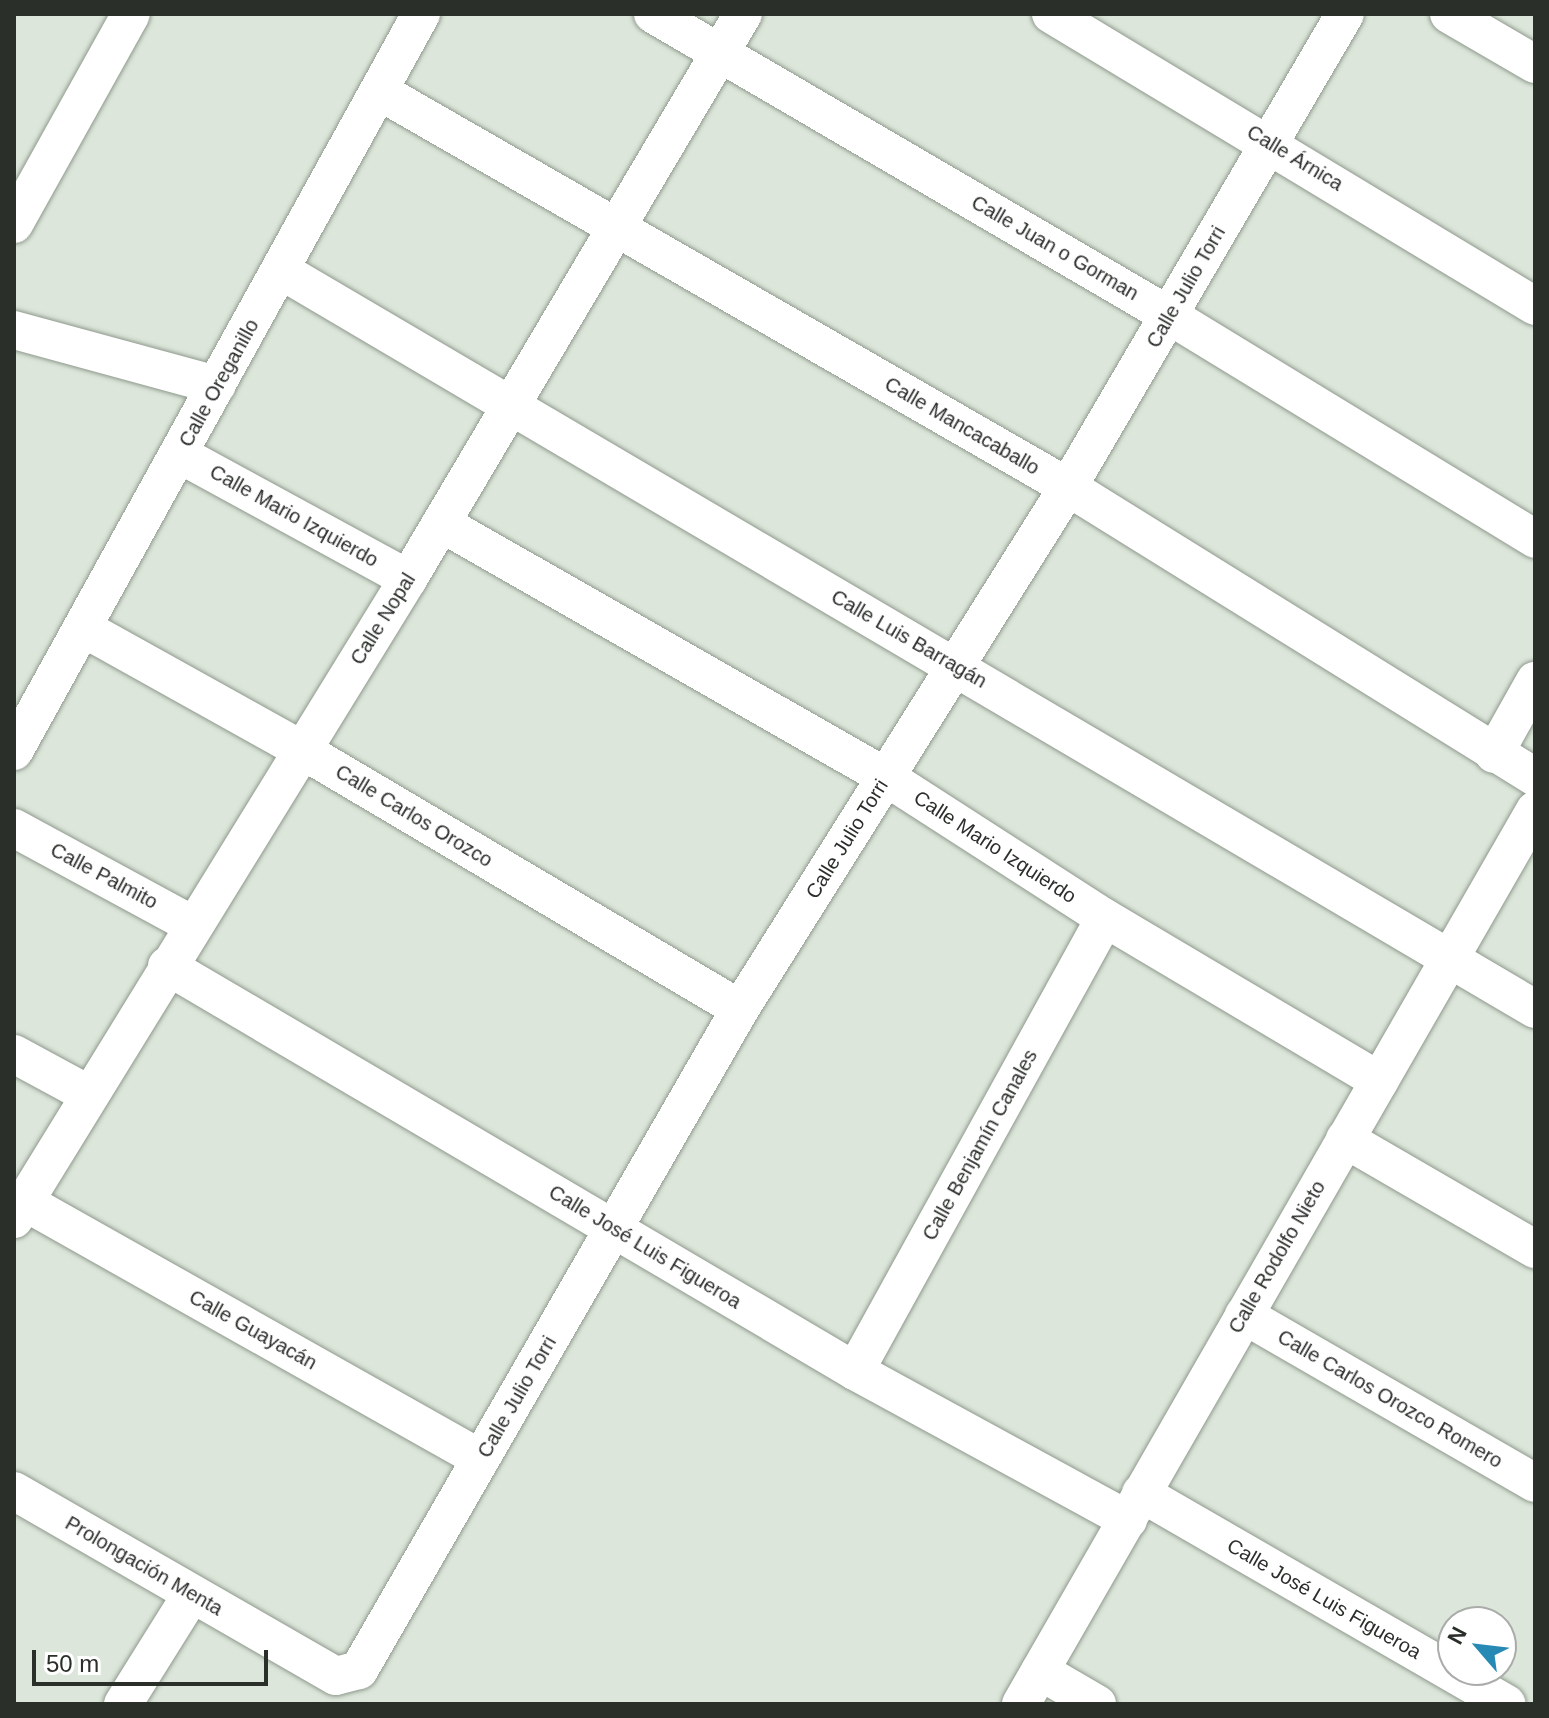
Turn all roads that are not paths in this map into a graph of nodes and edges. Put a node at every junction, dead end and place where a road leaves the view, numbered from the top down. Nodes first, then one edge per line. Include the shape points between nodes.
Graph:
1 (131, 14) edge
2 (421, 14) edge
3 (653, 14) edge
4 (743, 14) edge
5 (1051, 14) edge
6 (1345, 14) edge
7 (1449, 14) edge
8 (721, 52) junction
9 (1535, 64) edge
10 (379, 91) junction
11 (1271, 142) junction
12 (14, 224) edge
13 (616, 228) junction
14 (282, 271) junction
15 (1535, 306) edge
16 (1170, 316) junction
17 (14, 330) edge
18 (217, 385) junction
19 (510, 407) junction
20 (179, 454) junction
21 (1068, 487) junction
22 (441, 523) junction
23 (1535, 539) edge
24 (408, 579) junction
25 (83, 628) junction
26 (956, 666) junction
27 (1535, 681) edge
28 (302, 750) junction
29 (14, 751) edge
30 (1494, 754) junction
31 (886, 777) junction
32 (1535, 777) edge
33 (1535, 810) edge
34 (14, 828) edge
35 (1105, 918) junction
36 (193, 925) junction
37 (1449, 959) junction
38 (167, 966) junction
39 (740, 1009) junction
40 (1535, 1009) edge
41 (14, 1054) edge
42 (1379, 1081) junction
43 (88, 1094) junction
44 (1345, 1139) junction
45 (19, 1210) edge
46 (614, 1228) junction
47 (1535, 1249) edge
48 (1244, 1315) junction
49 (855, 1371) junction
50 (481, 1459) junction
51 (1535, 1483) edge
52 (14, 1491) edge
53 (1134, 1507) junction
54 (191, 1595) junction
55 (359, 1670) joint
56 (1040, 1671) junction
57 (123, 1704) edge
58 (1021, 1704) edge
59 (1097, 1704) edge
60 (1507, 1704) edge

1 - 12 street
2 - 10 street, Calle Oreganillo
3 - 8 street, Calle Juan o Gorman
4 - 8 street, Calle Nopal
5 - 11 street, Calle Árnica
6 - 11 street, Calle Julio Torri
7 - 9 street
8 - 13 street, Calle Nopal
8 - 16 street, Calle Juan o Gorman
10 - 13 street, Calle Mancacaballo
10 - 14 street, Calle Oreganillo
11 - 15 street, Calle Árnica
11 - 16 street, Calle Julio Torri
13 - 19 street, Calle Nopal
13 - 21 street, Calle Mancacaballo
14 - 18 street, Calle Oreganillo
14 - 19 street, Calle Luis Barragán
16 - 21 street, Calle Julio Torri
16 - 23 street, Calle Juan o Gorman
17 - 18 street
18 - 20 street, Calle Oreganillo
19 - 22 street, Calle Nopal
19 - 26 street, Calle Luis Barragán
20 - 24 street, Calle Mario Izquierdo
20 - 25 street, Calle Oreganillo
21 - 26 street, Calle Julio Torri
21 - 30 street, Calle Mancacaballo
22 - 24 street, Calle Nopal
22 - 31 street, Calle Mario Izquierdo
24 - 28 street, Calle Nopal
25 - 28 street, Calle Carlos Orozco
25 - 29 street, Calle Oreganillo
26 - 31 street, Calle Julio Torri
26 - 37 street, Calle Luis Barragán
27 - 30 street
28 - 36 street, Calle Nopal
28 - 39 street, Calle Carlos Orozco
30 - 32 street, Calle Mancacaballo
31 - 35 street, Calle Mario Izquierdo
31 - 39 street, Calle Julio Torri
33 - 37 street, Calle Rodolfo Nieto
34 - 36 street, Calle Palmito
35 - 42 street, Calle Mario Izquierdo
35 - 49 street, Calle Benjamín Canales
36 - 38 street, Calle Nopal
37 - 40 street, Calle Luis Barragán
37 - 42 street, Calle Rodolfo Nieto
38 - 43 street, Calle Nopal
38 - 46 street, Calle José Luis Figueroa
39 - 46 street, Calle Julio Torri
41 - 43 street
42 - 44 street, Calle Rodolfo Nieto
43 - 45 street, Calle Nopal
44 - 47 street
44 - 48 street, Calle Rodolfo Nieto
45 - 50 street, Calle Guayacán
46 - 49 street, Calle José Luis Figueroa
46 - 50 street, Calle Julio Torri
48 - 51 street, Calle Carlos Orozco Romero
48 - 53 street, Calle Rodolfo Nieto
49 - 53 street, Calle José Luis Figueroa
50 - 55 street, Calle Julio Torri
52 - 54 street, Prolongación Menta
53 - 56 street, Calle Rodolfo Nieto
53 - 60 street, Calle José Luis Figueroa
54 - 55 street, Prolongación Menta via 336,1676
54 - 57 street
56 - 58 street, Calle Rodolfo Nieto
56 - 59 street

